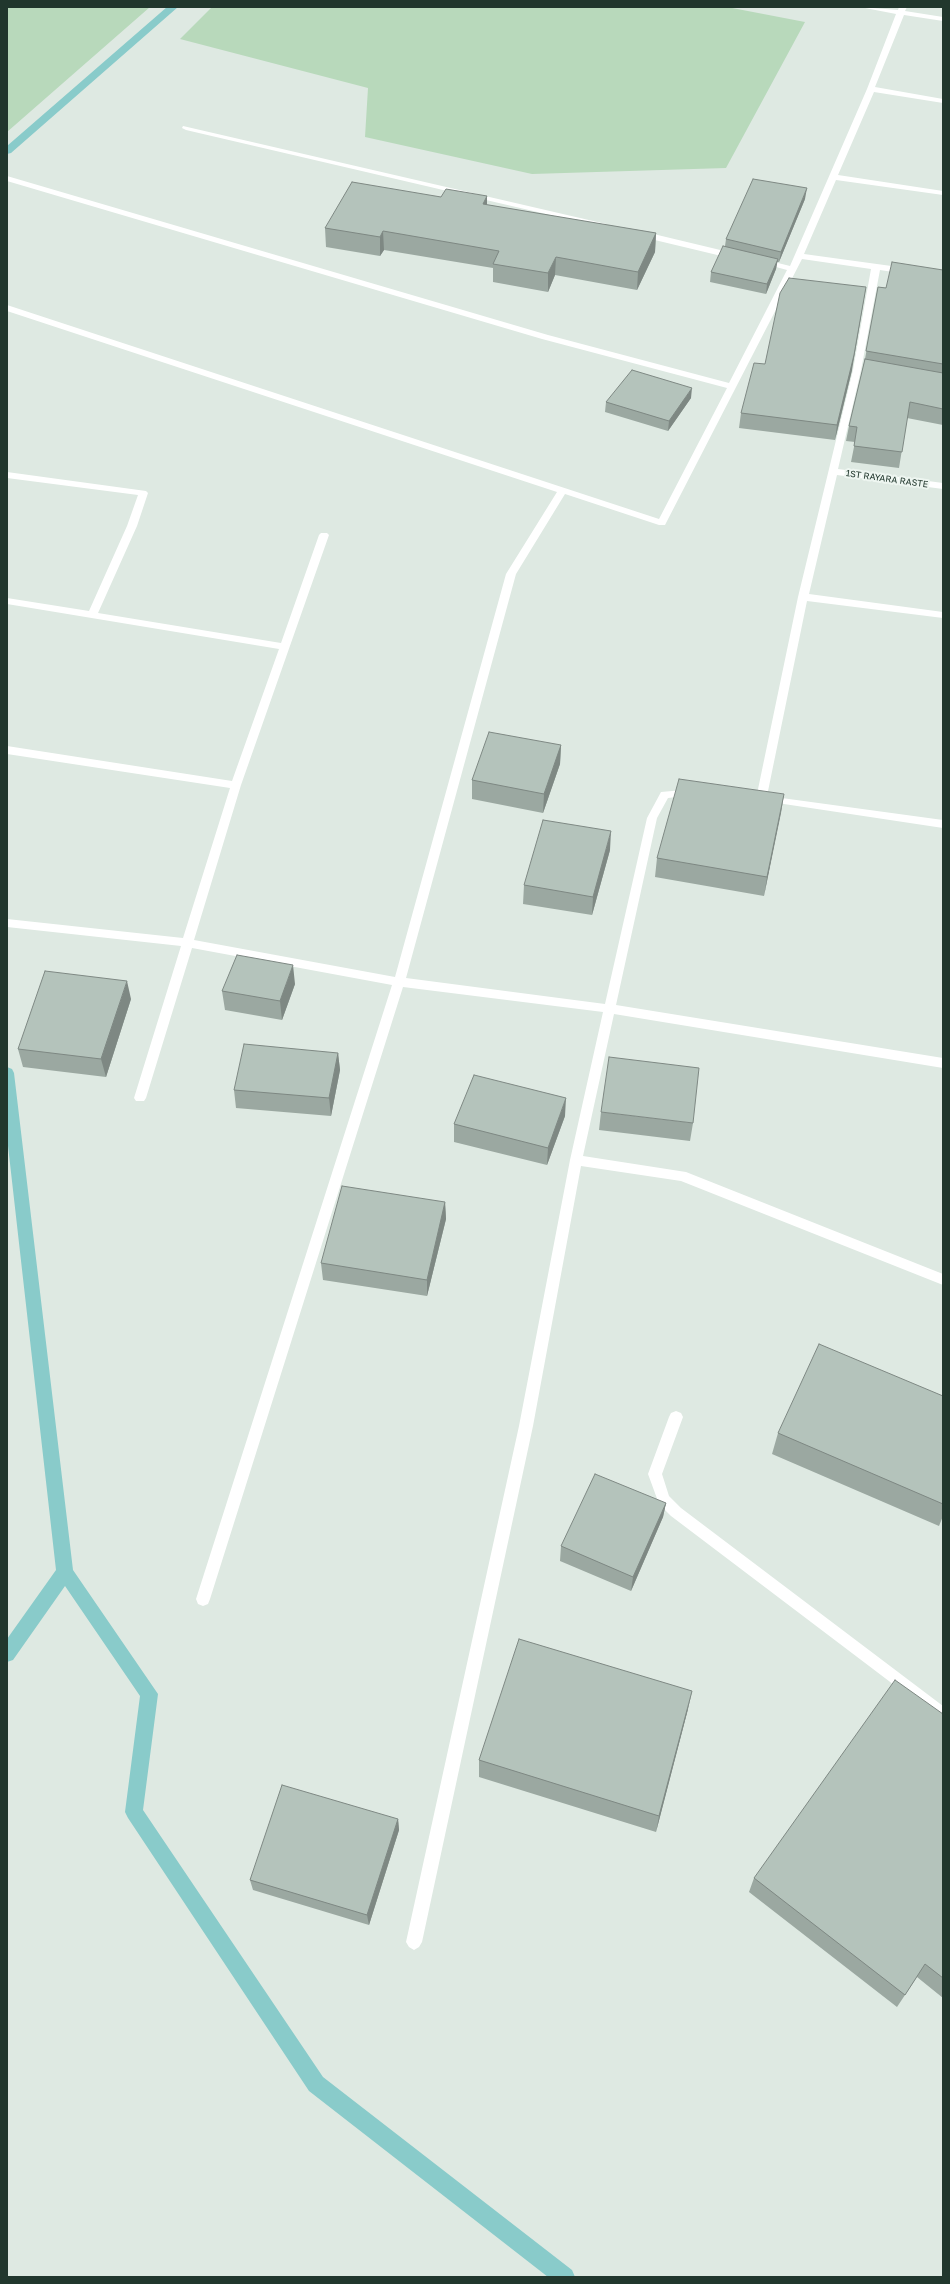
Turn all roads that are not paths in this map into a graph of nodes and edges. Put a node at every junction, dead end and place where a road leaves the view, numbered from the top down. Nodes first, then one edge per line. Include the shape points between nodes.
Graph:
1 (864, 7) edge
2 (901, 10) edge
3 (943, 19) edge
4 (871, 89) junction
5 (943, 101) edge
6 (186, 128) dead end
7 (833, 177) junction
8 (7, 178) edge
9 (943, 193) edge
10 (616, 228) edge
11 (632, 232) edge
12 (799, 256) junction
13 (876, 267) junction
14 (792, 269) junction
15 (913, 272) edge
16 (7, 308) edge
17 (732, 387) junction
18 (832, 471) junction
19 (7, 475) edge
20 (943, 486) edge
21 (564, 490) junction
22 (324, 535) dead end
23 (803, 597) junction
24 (7, 601) edge
25 (943, 615) edge
26 (92, 616) junction
27 (285, 647) junction
28 (7, 750) edge
29 (236, 785) junction
30 (700, 792) edge
31 (738, 796) edge
32 (761, 798) junction
33 (943, 824) edge
34 (7, 923) edge
35 (189, 943) junction
36 (398, 982) junction
37 (611, 1009) junction
38 (943, 1063) edge
39 (140, 1098) dead end
40 (576, 1160) junction
41 (943, 1280) edge
42 (676, 1417) dead end
43 (203, 1599) dead end
44 (943, 1715) edge
45 (414, 1942) dead end

1 - 2 street
2 - 3 street
2 - 4 street
4 - 5 street
4 - 7 street
6 - 10 street
7 - 9 street
7 - 12 street
8 - 17 street via 545,338
11 - 14 street
12 - 13 street
12 - 14 street
13 - 15 street
13 - 18 street via 861,371
14 - 17 street
16 - 21 street
17 - 21 street via 662,523
18 - 20 street, 1ST RAYARA RASTE
18 - 23 street
19 - 26 street via 143,493 132,526
21 - 36 street via 511,574
22 - 27 street
23 - 25 street
23 - 32 street
24 - 26 street
26 - 27 street
27 - 29 street
28 - 29 street
29 - 35 street
30 - 37 street via 665,795 652,818
31 - 32 street
32 - 33 street
34 - 35 street
35 - 36 street
35 - 39 street
36 - 37 street
36 - 43 street
37 - 38 street
37 - 40 street
40 - 41 street via 682,1176
40 - 45 street via 526,1426
42 - 44 street via 655,1474 664,1500 676,1512

